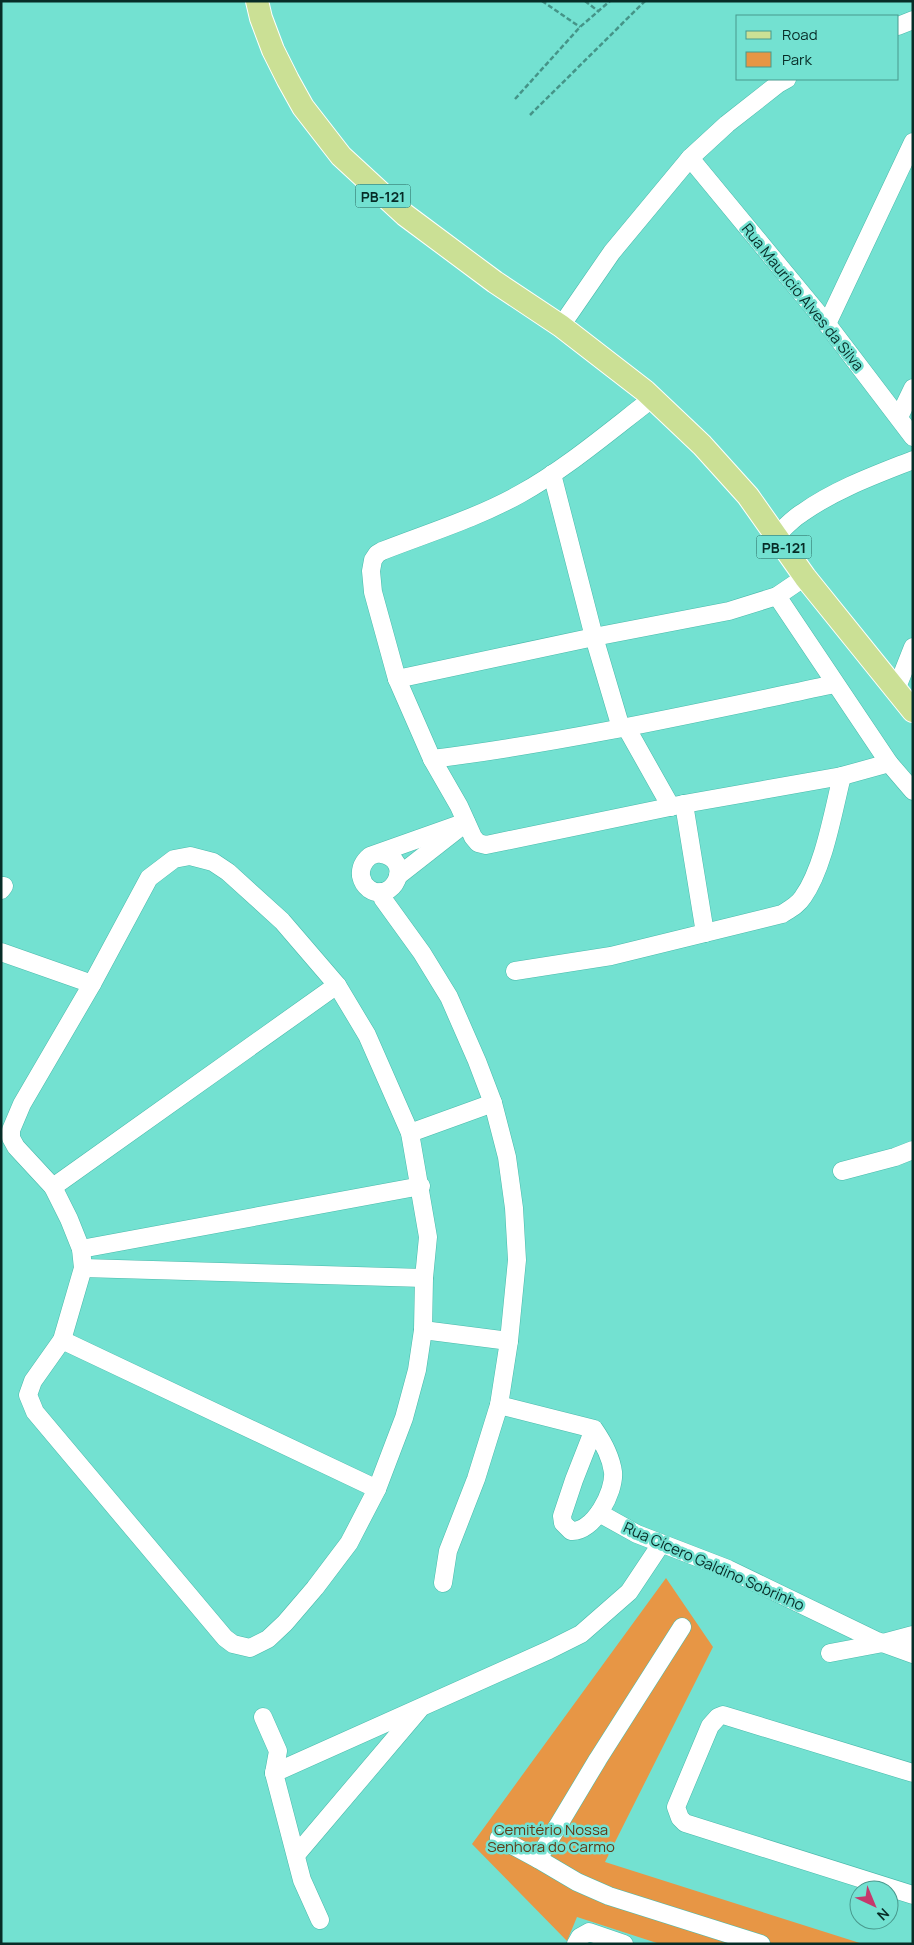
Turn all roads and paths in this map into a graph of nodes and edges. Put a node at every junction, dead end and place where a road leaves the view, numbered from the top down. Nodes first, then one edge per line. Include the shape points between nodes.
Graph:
1 (257, 1) edge
2 (542, 1) edge
3 (585, 1) edge
4 (610, 1) edge
5 (645, 1) edge
6 (598, 11) junction
7 (913, 20) edge
8 (899, 26) edge
9 (580, 27) junction
10 (785, 80) edge
11 (515, 99) dead end
12 (530, 115) dead end
13 (913, 142) edge
14 (690, 158) junction
15 (827, 324) junction
16 (567, 331) junction
17 (913, 388) edge
18 (649, 395) junction
19 (899, 417) junction
20 (913, 437) edge
21 (913, 460) edge
22 (552, 474) junction
23 (776, 536) junction
24 (805, 577) junction
25 (777, 596) junction
26 (594, 637) junction
27 (913, 647) edge
28 (397, 679) junction
29 (835, 684) junction
30 (896, 690) junction
31 (913, 711) edge
32 (623, 727) junction
33 (432, 759) junction
34 (889, 763) junction
35 (842, 776) junction
36 (913, 791) edge
37 (677, 805) junction
38 (466, 822) junction
39 (381, 854) junction
40 (398, 876) junction
41 (381, 892) junction
42 (706, 933) junction
43 (1, 952) edge
44 (515, 971) dead end
45 (92, 984) junction
46 (337, 985) junction
47 (493, 1103) junction
48 (410, 1133) junction
49 (913, 1150) edge
50 (842, 1171) dead end
51 (421, 1186) junction
52 (53, 1187) junction
53 (81, 1249) junction
54 (83, 1268) junction
55 (424, 1278) junction
56 (423, 1330) junction
57 (62, 1340) junction
58 (509, 1341) junction
59 (499, 1405) junction
60 (594, 1430) junction
61 (378, 1489) junction
62 (599, 1513) junction
63 (661, 1544) junction
64 (443, 1582) dead end
65 (682, 1627) dead end
66 (913, 1635) edge
67 (883, 1644) junction
68 (830, 1653) dead end
69 (913, 1654) edge
70 (423, 1706) junction
71 (263, 1717) dead end
72 (274, 1773) junction
73 (913, 1773) edge
74 (499, 1838) dead end
75 (296, 1854) junction
76 (538, 1859) junction
77 (913, 1895) edge
78 (320, 1920) dead end
79 (576, 1944) edge
80 (624, 1944) edge
81 (761, 1944) edge

1 - 16 main road, PB-121 via 260,18 288,80 303,107 341,156 405,215
2 - 9 path
3 - 6 path
4 - 6 path
5 - 12 path
6 - 9 path
7 - 8 street
9 - 11 path
10 - 14 street via 727,124
13 - 15 street
14 - 15 street, Rua Mauricio Alves da Silva
14 - 16 street via 612,252
15 - 19 street, Rua Mauricio Alves da Silva
16 - 18 main road, PB-121
17 - 19 street
18 - 22 street
18 - 23 main road, PB-121 via 702,445 748,496
19 - 20 street, Rua Mauricio Alves da Silva
21 - 23 street via 825,498 800,514
22 - 26 street
22 - 28 street via 495,507 377,554 371,571 374,592
23 - 24 main road, PB-121
24 - 25 street
24 - 30 main road, PB-121
25 - 26 street via 730,611
25 - 29 street
26 - 28 street
26 - 32 street
27 - 30 street
28 - 33 street
29 - 32 street
29 - 34 street
30 - 31 main road, PB-121
32 - 33 street
32 - 37 street
33 - 38 street
34 - 35 street
34 - 36 street
35 - 37 street
35 - 42 street via 817,868 802,898 782,914
37 - 38 street via 486,845 475,841
37 - 42 street
38 - 39 street
38 - 40 street
39 - 40 street via 395,861
39 - 41 street via 370,856 363,864 361,874 367,887
40 - 41 street via 392,887
41 - 47 street via 449,997
42 - 44 street via 611,956
43 - 45 street
45 - 46 street via 149,878 174,859 190,856 213,862 228,872 282,921
45 - 52 street via 22,1104 12,1130 16,1147
46 - 48 street via 368,1035
46 - 52 street
47 - 48 street
47 - 58 street via 507,1157 514,1208 517,1260
48 - 51 street
49 - 50 street
51 - 53 street
51 - 55 street via 428,1237
52 - 53 street
53 - 54 street
54 - 55 street
54 - 57 street
55 - 56 street
56 - 58 street
56 - 61 street via 417,1370 404,1418
57 - 61 street
57 - 61 street via 29,1390 35,1412 233,1644 256,1646 285,1624 348,1543
58 - 59 street
59 - 60 street
59 - 64 street via 476,1479 448,1551
60 - 62 street via 609,1456 613,1474 610,1492
60 - 62 street via 562,1516 568,1528 574,1531 585,1527
62 - 63 street, Rua Cícero Galdino Sobrinho
63 - 67 street, Rua Cícero Galdino Sobrinho via 728,1569
63 - 70 street via 629,1592 581,1634
65 - 76 street
66 - 67 street
67 - 68 street
67 - 69 street, Rua Cícero Galdino Sobrinho
70 - 72 street
70 - 75 street
71 - 72 street via 278,1752
72 - 75 street
73 - 77 street via 727,1714 718,1717 710,1726 676,1807 685,1823
74 - 76 street
75 - 78 street via 302,1880
76 - 81 street via 610,1896
79 - 80 street via 589,1932

